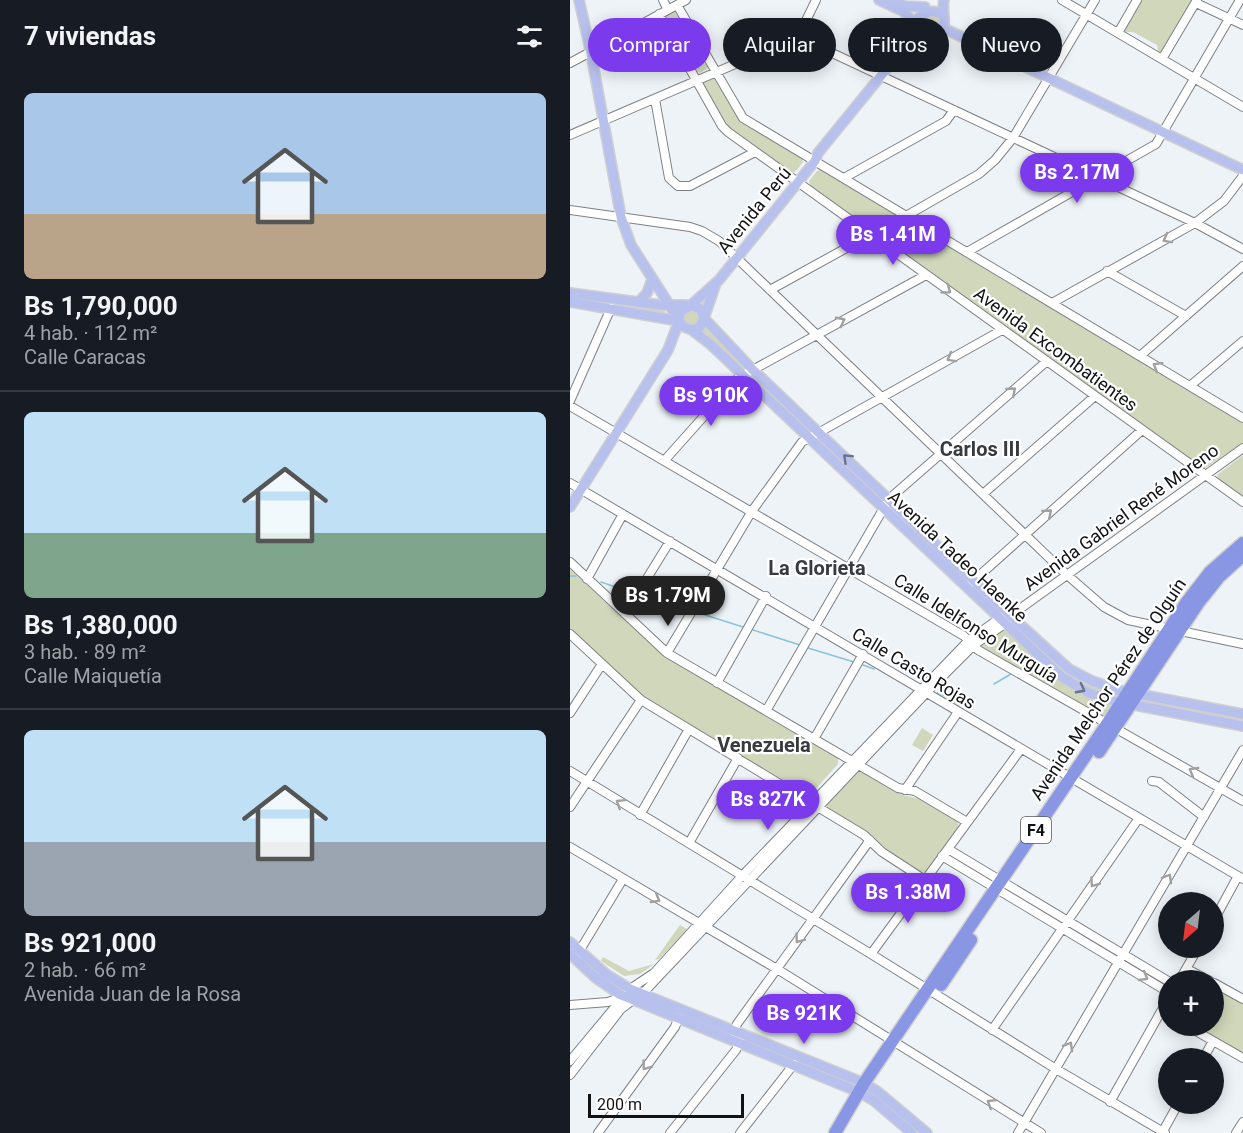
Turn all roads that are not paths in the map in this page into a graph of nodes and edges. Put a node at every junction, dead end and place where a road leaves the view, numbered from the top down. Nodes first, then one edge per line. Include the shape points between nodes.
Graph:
1 (579, 0) edge
2 (663, 0) edge
3 (686, 0) edge
4 (816, 0) edge
5 (879, 0) edge
6 (891, 0) edge
7 (944, 0) edge
8 (1062, 0) edge
9 (1095, 0) edge
10 (1137, 0) edge
11 (1240, 0) edge
12 (1196, 1) edge
13 (677, 5) junction
14 (928, 5) junction
15 (668, 10) junction
16 (660, 15) junction
17 (943, 15) joint
18 (1086, 15) junction
19 (655, 18) edge
20 (807, 18) edge
21 (909, 18) edge
22 (916, 18) edge
23 (1229, 19) junction
24 (1243, 25) edge
25 (949, 31) edge
26 (1118, 33) junction
27 (588, 40) edge
28 (588, 54) edge
29 (836, 55) edge
30 (1162, 59) junction
31 (570, 63) edge
32 (723, 69) edge
33 (594, 72) edge
34 (715, 72) junction
35 (887, 72) edge
36 (888, 72) edge
37 (883, 77) junction
38 (1193, 77) junction
39 (1049, 78) junction
40 (696, 80) junction
41 (655, 99) junction
42 (1243, 107) edge
43 (954, 110) junction
44 (603, 120) junction
45 (1163, 132) junction
46 (570, 135) edge
47 (1013, 138) junction
48 (755, 152) junction
49 (815, 161) junction
50 (1243, 170) edge
51 (1243, 176) edge
52 (843, 178) junction
53 (1096, 178) junction
54 (797, 182) junction
55 (570, 210) edge
56 (906, 216) junction
57 (621, 217) junction
58 (1195, 223) junction
59 (870, 235) junction
60 (1243, 249) edge
61 (967, 252) junction
62 (737, 257) junction
63 (1243, 266) edge
64 (1107, 271) junction
65 (926, 275) junction
66 (652, 280) junction
67 (719, 280) junction
68 (770, 290) junction
69 (570, 292) edge
70 (570, 302) edge
71 (639, 302) junction
72 (1052, 303) junction
73 (668, 305) junction
74 (690, 306) junction
75 (611, 308) junction
76 (1186, 316) junction
77 (704, 318) junction
78 (679, 320) junction
79 (691, 330) junction
80 (1002, 330) junction
81 (816, 334) junction
82 (1243, 340) edge
83 (668, 350) junction
84 (1140, 356) junction
85 (1047, 361) junction
86 (753, 370) junction
87 (742, 375) junction
88 (1190, 386) junction
89 (1095, 396) junction
90 (880, 397) junction
91 (570, 401) edge
92 (570, 406) edge
93 (1243, 418) edge
94 (1142, 430) junction
95 (818, 431) junction
96 (616, 432) junction
97 (808, 437) junction
98 (1243, 448) edge
99 (940, 453) junction
100 (664, 461) junction
101 (1204, 475) junction
102 (570, 483) edge
103 (581, 489) junction
104 (983, 494) junction
105 (889, 499) junction
106 (1243, 502) edge
107 (570, 507) edge
108 (883, 508) junction
109 (752, 512) junction
110 (623, 514) junction
111 (1024, 534) junction
112 (670, 541) junction
113 (1243, 543) edge
114 (1243, 555) edge
115 (570, 562) edge
116 (717, 568) junction
117 (849, 568) junction
118 (1066, 574) junction
119 (587, 579) junction
120 (970, 584) junction
121 (765, 597) junction
122 (625, 614) junction
123 (1009, 617) junction
124 (815, 626) junction
125 (1174, 630) junction
126 (570, 634) edge
127 (971, 643) junction
128 (1243, 644) edge
129 (668, 653) junction
130 (863, 654) junction
131 (602, 664) junction
132 (717, 683) junction
133 (925, 691) junction
134 (1129, 699) junction
135 (641, 700) junction
136 (766, 711) junction
137 (958, 711) junction
138 (570, 713) edge
139 (1243, 714) edge
140 (1112, 725) junction
141 (1243, 726) edge
142 (689, 729) junction
143 (814, 739) junction
144 (1021, 749) junction
145 (1243, 750) edge
146 (738, 758) junction
147 (855, 763) junction
148 (570, 771) edge
149 (1074, 780) junction
150 (1152, 781) dead end
151 (586, 782) junction
152 (1221, 788) junction
153 (904, 790) junction
154 (1243, 801) edge
155 (815, 805) junction
156 (570, 807) edge
157 (640, 815) junction
158 (1204, 817) junction
159 (1139, 818) junction
160 (967, 822) junction
161 (870, 840) junction
162 (689, 843) junction
163 (1187, 846) junction
164 (570, 847) edge
165 (945, 852) junction
166 (1241, 877) edge
167 (746, 878) junction
168 (623, 879) junction
169 (925, 880) junction
170 (1003, 887) junction
171 (1224, 905) edge
172 (813, 919) junction
173 (1068, 920) junction
174 (701, 926) junction
175 (1063, 928) junction
176 (570, 942) edge
177 (871, 954) junction
178 (1124, 954) junction
179 (575, 955) edge
180 (1193, 958) edge
181 (1119, 962) junction
182 (777, 969) junction
183 (1187, 969) edge
184 (1158, 975) edge
185 (1158, 986) edge
186 (1224, 988) edge
187 (931, 992) junction
188 (627, 993) junction
189 (1242, 996) edge
190 (638, 998) junction
191 (570, 1005) edge
192 (680, 1014) junction
193 (1158, 1025) edge
194 (992, 1030) junction
195 (1204, 1036) edge
196 (737, 1037) junction
197 (1213, 1041) junction
198 (896, 1044) junction
199 (1209, 1048) edge
200 (573, 1051) edge
201 (1243, 1058) edge
202 (570, 1061) edge
203 (794, 1064) junction
204 (1056, 1070) junction
205 (570, 1075) edge
206 (865, 1090) junction
207 (1110, 1102) junction
208 (1173, 1114) edge
209 (1243, 1122) edge
210 (1024, 1123) junction
211 (910, 1132) edge
212 (598, 1133) edge
213 (670, 1133) edge
214 (740, 1133) edge
215 (835, 1133) edge
216 (844, 1133) edge
217 (927, 1133) edge
218 (1018, 1133) edge
219 (1041, 1133) edge
220 (1163, 1133) edge
221 (1236, 1133) edge

1 - 27 main road
2 - 15 street
3 - 13 street
4 - 20 street
5 - 21 main road via 903,11
6 - 14 main road via 905,6
7 - 17 main road
8 - 18 street
9 - 18 street
10 - 26 street
11 - 23 street
12 - 23 street
12 - 30 street
13 - 15 street
13 - 34 street, Avenida Excombatientes
14 - 17 main road
14 - 22 main road via 916,13
15 - 16 street
16 - 19 street
16 - 40 street, Avenida Excombatientes
18 - 26 street
18 - 39 street
23 - 24 street
23 - 38 street
25 - 39 main road
26 - 30 street
28 - 31 street
29 - 37 street
30 - 38 street
32 - 34 street
33 - 44 main road
34 - 40 street
34 - 49 street, Avenida Excombatientes via 741,116
35 - 37 main road, Avenida Perú
36 - 37 main road, Avenida Perú
37 - 43 street
37 - 49 main road, Avenida Perú
38 - 42 street
38 - 45 street
39 - 45 main road
39 - 47 street
40 - 41 street
40 - 48 street, Avenida Excombatientes via 724,128
41 - 44 street
41 - 48 street via 672,183 690,186
43 - 47 street
43 - 52 street via 946,121
44 - 46 street
44 - 57 main road
45 - 50 main road
45 - 53 street via 1156,144
47 - 53 street
47 - 56 street via 988,168
48 - 54 street, Avenida Excombatientes
49 - 52 street, Avenida Excombatientes
49 - 54 main road, Avenida Perú
51 - 58 street via 1224,201
52 - 56 street, Avenida Excombatientes
53 - 58 street
53 - 61 street
54 - 59 street, Avenida Excombatientes
54 - 62 main road, Avenida Perú
55 - 57 street
56 - 61 street, Avenida Excombatientes
57 - 62 street via 702,231
57 - 66 main road via 631,245
58 - 60 street
58 -> 64 street
59 - 65 street, Avenida Excombatientes
59 - 68 street
61 - 72 street, Avenida Excombatientes
62 - 67 main road, Avenida Perú
62 - 68 street
63 - 76 street
64 - 72 street
64 - 76 street
65 -> 80 street, Avenida Excombatientes
81 -> 65 street
66 - 71 main road
66 - 73 main road
67 - 74 main road, Avenida Perú
67 - 77 main road, Avenida Perú
68 - 81 street
69 - 71 main road
70 - 75 main road
71 - 73 main road
72 - 84 street, Avenida Excombatientes
73 - 74 main road
73 - 78 main road
74 - 77 main road via 701,310
74 - 78 main road via 683,309
75 - 78 main road
75 - 91 street
76 - 84 street
77 - 79 main road via 700,327
77 - 86 main road, Avenida Tadeo Haenke
78 - 79 main road
78 - 83 main road
79 - 83 main road
79 - 87 main road, Avenida Tadeo Haenke
80 - 85 street, Avenida Excombatientes
80 -> 90 street
81 - 86 street
81 - 90 street
82 - 88 street
83 - 96 main road
88 -> 84 street, Avenida Excombatientes
85 - 89 street, Avenida Excombatientes
99 -> 85 street
86 - 87 street
86 - 95 main road, Avenida Tadeo Haenke
87 - 97 main road, Avenida Tadeo Haenke
87 - 100 street
88 - 93 street, Avenida Excombatientes
89 - 94 street, Avenida Excombatientes
89 - 104 street
90 - 95 street
90 - 99 street
92 - 96 street, Calle Idelfonso Murguía
94 - 101 street, Avenida Excombatientes
111 -> 94 street
95 - 97 street
105 -> 95 main road, Avenida Tadeo Haenke
96 - 100 street, Calle Idelfonso Murguía
96 - 103 main road
97 - 108 main road, Avenida Tadeo Haenke
97 - 109 street
98 - 101 street, Avenida Gabriel René Moreno
99 - 104 street
99 - 105 street
100 - 109 street, Calle Idelfonso Murguía
101 - 106 street, Avenida Excombatientes
101 - 118 street, Avenida Gabriel René Moreno
102 - 103 street, Calle Casto Rojas
103 - 107 main road
103 - 110 street, Calle Casto Rojas
104 - 111 street
105 - 108 street
105 - 120 main road, Avenida Tadeo Haenke
108 - 117 street
108 - 120 main road, Avenida Tadeo Haenke
109 - 116 street
109 - 117 street, Calle Idelfonso Murguía
110 - 112 street, Calle Casto Rojas
110 - 119 street
111 - 118 street
111 - 120 street
112 - 116 street, Calle Casto Rojas
112 - 122 street
113 - 125 highway, Avenida Melchor Pérez de Olguín / F4 via 1210,572
114 - 125 highway, Avenida Melchor Pérez de Olguín / F4
115 - 119 street
116 - 121 street, Calle Casto Rojas
116 - 129 street
117 - 124 street
117 - 127 street, Calle Idelfonso Murguía
118 - 123 street, Avenida Gabriel René Moreno
118 - 125 street via 1118,615
119 - 122 street
120 - 123 main road, Avenida Tadeo Haenke
121 - 124 street, Calle Casto Rojas
121 - 132 street
122 - 129 street
123 - 127 street, Avenida Gabriel René Moreno
123 - 134 main road, Avenida Tadeo Haenke via 1069,669
124 - 130 street, Calle Casto Rojas
124 - 136 street
125 - 128 street
125 - 134 highway, Avenida Melchor Pérez de Olguín / F4
126 - 131 street
127 - 133 street, Avenida Gabriel René Moreno
127 - 140 street, Calle Idelfonso Murguía
129 - 132 street
130 - 133 street, Calle Casto Rojas
130 - 143 street
131 - 135 street
131 - 138 street
132 - 136 street
133 - 137 street, Calle Casto Rojas
133 - 147 street, Avenida Gabriel René Moreno
134 - 139 main road, Avenida Tadeo Haenke
134 - 140 highway, Avenida Melchor Pérez de Olguín / F4
134 - 141 main road, Avenida Tadeo Haenke
135 - 142 street
135 - 151 street
136 - 143 street
137 - 144 street, Calle Casto Rojas
137 - 153 street
140 - 149 highway, Avenida Melchor Pérez de Olguín / F4
152 -> 140 street, Calle Idelfonso Murguía
142 - 146 street
142 - 157 street
143 - 147 street
144 - 149 street, Calle Casto Rojas
144 - 160 street
145 - 152 street
146 - 155 street
146 - 162 street
147 - 153 street
147 - 155 street, Avenida Gabriel René Moreno
148 - 151 street
149 - 159 street, Calle Casto Rojas
149 - 170 highway, Avenida Melchor Pérez de Olguín / F4
150 - 158 street via 1159,782
151 - 156 street
157 -> 151 street
152 - 154 street, Calle Idelfonso Murguía
152 - 158 street
153 - 160 street via 915,791
155 - 161 street
155 - 167 street, Avenida Gabriel René Moreno
157 - 162 street
158 - 163 street
159 - 163 street, Calle Casto Rojas
159 -> 173 street
160 - 165 street
161 - 169 street
161 - 172 street
162 - 167 street
163 - 166 street, Calle Casto Rojas
178 -> 163 street
164 - 168 street
165 - 169 street
165 - 170 street
166 - 171 street
167 - 172 street
167 - 174 street, Avenida Gabriel René Moreno
168 -> 174 street
168 - 179 street
169 - 177 street
170 - 173 street
170 - 175 street
170 - 187 highway, Avenida Melchor Pérez de Olguín / F4
172 - 177 street
172 -> 182 street
173 - 175 street
173 - 178 street
174 - 182 street
174 - 188 street, Avenida Gabriel René Moreno via 654,973
174 - 190 street, Avenida Gabriel René Moreno
175 - 181 street
175 - 194 street
176 - 179 main road
177 - 187 street
178 - 181 street
178 - 184 street
179 - 188 main road
180 - 183 street
181 -> 185 street
204 -> 181 street
182 - 196 street via 737,1024
182 - 198 street
186 - 189 street
187 - 194 street
187 - 198 highway, Avenida Melchor Pérez de Olguín / F4
188 - 190 main road
188 - 191 street via 608,1002
188 - 200 street, Avenida Gabriel René Moreno
190 - 192 main road
190 - 205 street, Avenida Gabriel René Moreno via 621,1009
192 - 196 main road
192 -> 212 street via 675,1027
193 - 207 street
194 - 204 street
195 - 197 street
196 - 203 main road
196 - 206 main road
196 - 213 street via 736,1050
197 - 199 street
197 - 201 street
198 - 206 highway, Avenida Melchor Pérez de Olguín / F4
210 -> 198 street
200 - 202 street, Avenida Gabriel René Moreno
203 - 206 main road
203 - 214 street
204 - 207 street
204 - 210 street
206 - 211 main road
206 - 215 highway, Avenida Melchor Pérez de Olguín / F4
206 - 216 highway, Avenida Melchor Pérez de Olguín / F4
206 - 217 main road
207 - 220 street
208 - 220 street
209 - 221 street
210 - 218 street
210 - 219 street

